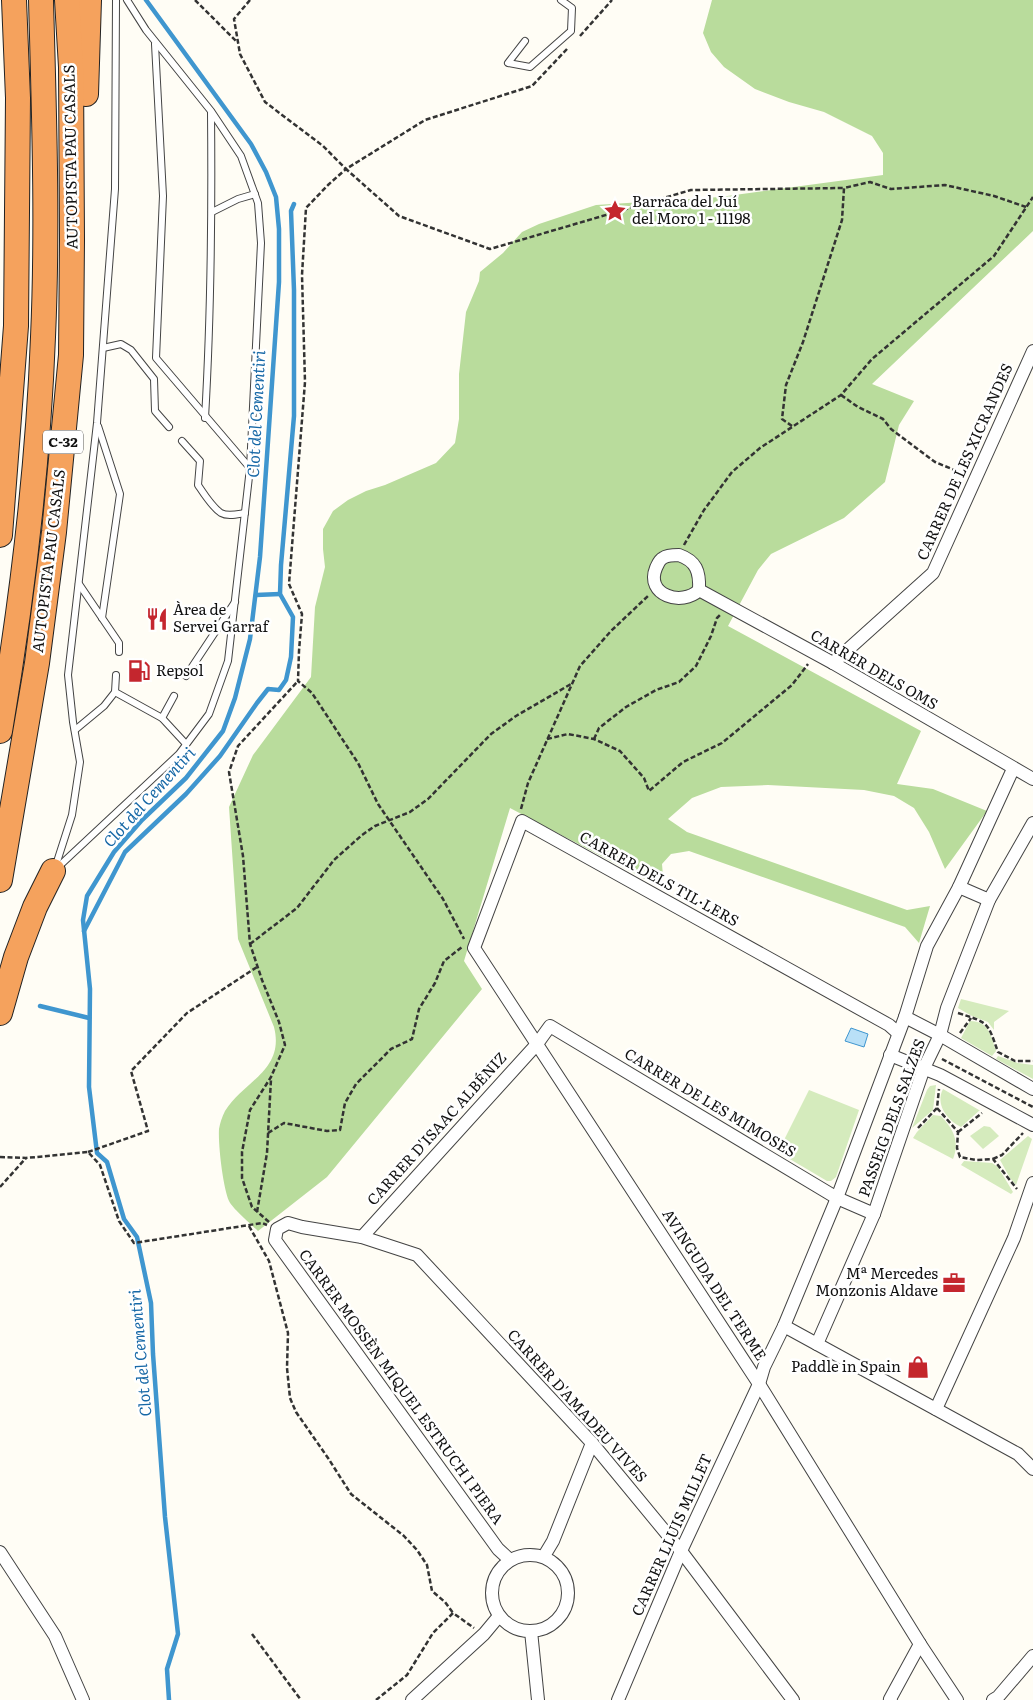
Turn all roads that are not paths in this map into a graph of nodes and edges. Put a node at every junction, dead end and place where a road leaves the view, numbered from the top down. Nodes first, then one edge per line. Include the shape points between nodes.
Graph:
1 (14, 0) edge
2 (41, 0) edge
3 (67, 0) edge
4 (89, 0) edge
5 (116, 0) edge
6 (127, 0) edge
7 (561, 0) edge
8 (525, 41) dead end
9 (155, 42) junction
10 (211, 111) junction
11 (255, 194) junction
12 (72, 211) junction
13 (212, 212) junction
14 (103, 348) junction
15 (1033, 351) edge
16 (205, 418) junction
17 (97, 423) junction
18 (169, 427) dead end
19 (182, 441) dead end
20 (250, 468) junction
21 (246, 513) junction
22 (0, 535) edge
23 (79, 584) junction
24 (699, 590) junction
25 (236, 600) junction
26 (102, 618) junction
27 (119, 652) dead end
28 (832, 663) junction
29 (116, 676) dead end
30 (186, 676) dead end
31 (115, 692) junction
32 (174, 696) dead end
33 (162, 718) junction
34 (75, 730) junction
35 (0, 731) edge
36 (186, 744) junction
37 (1013, 769) junction
38 (1033, 780) edge
39 (522, 821) joint
40 (1033, 823) edge
41 (53, 871) junction
42 (0, 880) edge
43 (959, 887) junction
44 (989, 900) junction
45 (0, 1013) edge
46 (905, 1017) junction
47 (898, 1033) junction
48 (940, 1034) junction
49 (537, 1044) junction
50 (890, 1055) junction
51 (924, 1068) junction
52 (1033, 1089) edge
53 (1029, 1128) edge
54 (1033, 1182) edge
55 (837, 1198) junction
56 (874, 1214) junction
57 (277, 1229) joint
58 (362, 1237) junction
59 (784, 1326) junction
60 (818, 1344) junction
61 (759, 1384) junction
62 (936, 1409) junction
63 (592, 1443) junction
64 (1033, 1469) edge
65 (681, 1551) junction
66 (0, 1552) edge
67 (544, 1556) junction
68 (510, 1560) junction
69 (499, 1616) junction
70 (531, 1631) junction
71 (920, 1644) junction
72 (1033, 1656) edge
73 (619, 1695) edge
74 (998, 1699) edge
75 (83, 1700) edge
76 (412, 1700) edge
77 (538, 1700) edge
78 (629, 1700) edge
79 (793, 1700) edge
80 (891, 1700) edge
81 (957, 1700) edge

1 - 22 highway via 18,98 16,326
2 - 35 highway, AUTOPISTA PAU CASALS / C-32 via 45,243 38,431
3 - 12 highway, AUTOPISTA PAU CASALS / C-32
4 - 12 highway via 83,176
5 - 14 lane via 115,189
6 - 9 lane
7 - 8 lane via 572,8 571,32 530,67 508,63
9 - 10 lane
9 - 16 lane via 163,196 156,358
10 - 11 lane via 241,156
10 - 13 lane
11 - 13 lane
11 - 20 lane via 261,244
12 - 42 highway, AUTOPISTA PAU CASALS / C-32 via 72,355 54,532 37,663
13 - 16 lane
14 - 17 lane
14 - 18 lane via 121,344 131,350 154,379 155,411
15 - 28 street, CARRER DE LES XICRANDES via 933,573
16 - 20 lane
17 - 23 lane
17 - 26 lane via 120,494
19 - 21 lane via 200,461 198,485 208,499 222,514
20 - 21 lane
21 - 25 lane
23 - 26 lane
23 - 34 lane via 68,675
24 - 24 street via 696,568 689,559 678,555 664,556 659,562 655,579 666,597 692,596
24 - 28 street, CARRER DELS OMS
25 - 30 lane
25 - 36 lane via 228,661 209,714
26 - 27 lane via 120,643
28 - 37 street, CARRER DELS OMS
29 - 31 lane
31 - 33 lane
31 - 34 lane via 104,706
32 - 33 lane
33 - 36 lane
34 - 41 lane via 80,762 72,815
36 - 41 lane
37 - 38 street, CARRER DELS OMS
37 - 43 street, PASSEIG DELS SALZES
39 - 47 street, CARRER DELS TIL·LERS via 889,1025
39 - 49 street, AVINGUDA DEL TERME via 471,945
40 - 44 street, PASSEIG DELS SALZES
41 - 45 highway via 16,957
43 - 44 street
43 - 46 street, PASSEIG DELS SALZES via 927,946
44 - 48 street, PASSEIG DELS SALZES
46 - 47 street, PASSEIG DELS SALZES
46 - 48 street
47 - 50 street, PASSEIG DELS SALZES
48 - 51 street, PASSEIG DELS SALZES
48 - 52 street
49 - 55 street, CARRER DE LES MIMOSES via 550,1026
49 - 58 street, CARRER D'ISAAC ALBÉNIZ
49 - 61 street, AVINGUDA DEL TERME
50 - 51 street
50 - 55 street, PASSEIG DELS SALZES
51 - 53 street
51 - 56 street, PASSEIG DELS SALZES
54 - 62 street via 1014,1238
55 - 56 street, CARRER DE LES MIMOSES
55 - 59 street, PASSEIG DELS SALZES
56 - 60 street, PASSEIG DELS SALZES
57 - 58 street, CARRER D'AMADEU VIVES via 288,1223
57 - 68 street, CARRER MOSSÈN MIQUEL ESTRUCH I PIERA via 275,1240 498,1549
58 - 63 street, CARRER D'AMADEU VIVES via 417,1255
59 - 60 street
59 - 61 street, PASSEIG DELS SALZES
60 - 62 street
61 - 65 street, CARRER LLUIS MILLET
61 - 71 street, AVINGUDA DEL TERME
62 - 64 street via 1018,1454
63 - 65 street, CARRER D'AMADEU VIVES
63 - 67 street
65 - 73 street, CARRER LLUIS MILLET
65 - 79 street, CARRER D'AMADEU VIVES
66 - 75 street via 55,1636
67 - 68 street via 528,1554
67 - 70 street via 562,1571 568,1594 562,1614 552,1624
68 - 69 street via 500,1568 492,1588 493,1603
69 - 70 street via 507,1624
69 - 76 street via 484,1634
70 - 77 street
71 - 80 street
71 - 81 street, AVINGUDA DEL TERME
72 - 74 street
73 - 78 street

